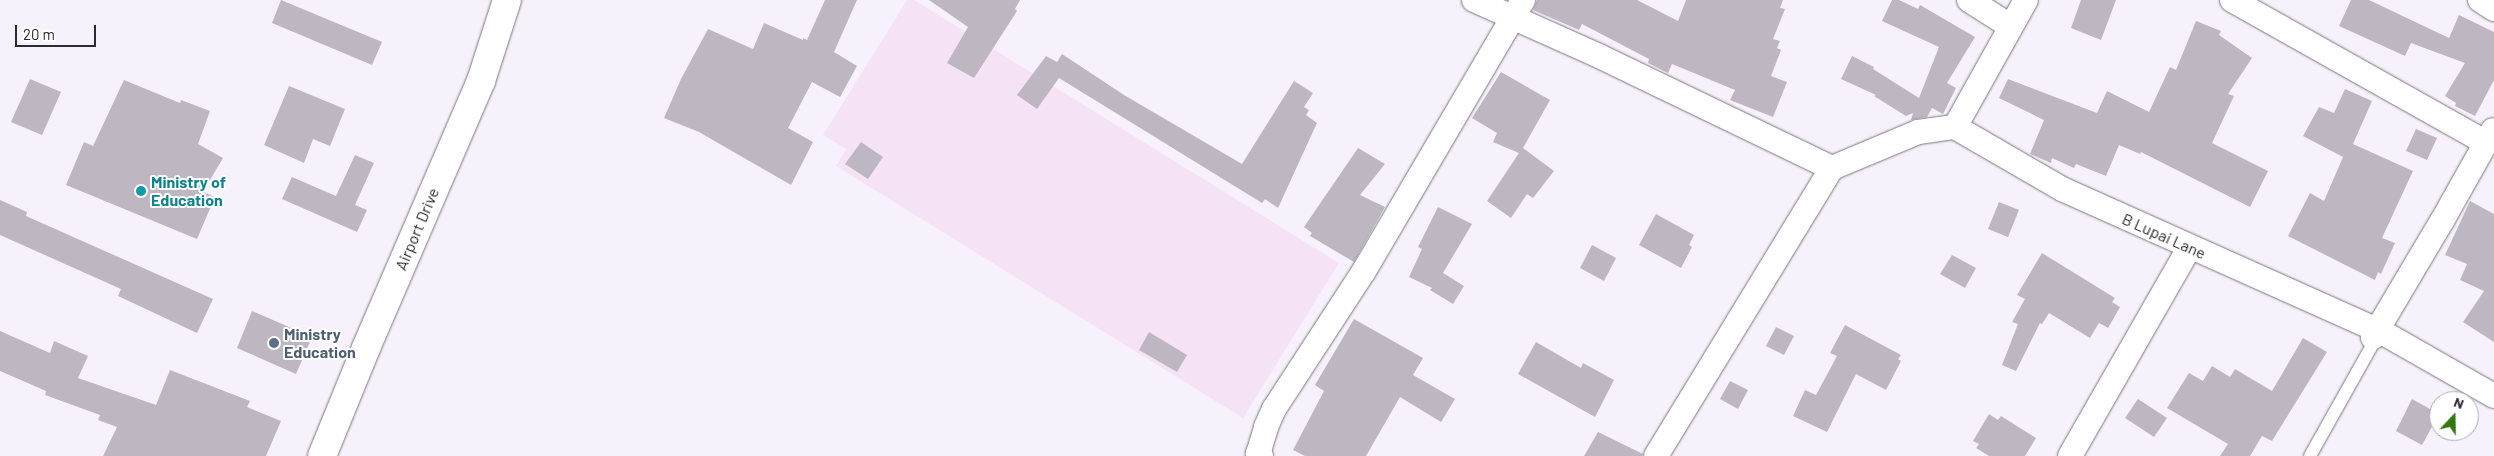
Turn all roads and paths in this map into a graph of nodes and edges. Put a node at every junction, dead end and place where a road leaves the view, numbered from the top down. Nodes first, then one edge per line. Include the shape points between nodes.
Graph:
1 (506, 0) edge
2 (1474, 0) edge
3 (1969, 0) edge
4 (2026, 0) edge
5 (2232, 0) edge
6 (2480, 0) edge
7 (2494, 8) edge
8 (1518, 9) edge
9 (2010, 26) junction
10 (1955, 127) junction
11 (2490, 135) edge
12 (1832, 168) junction
13 (2189, 248) junction
14 (2380, 331) junction
15 (2494, 396) edge
16 (322, 456) edge
17 (1261, 456) edge
18 (1656, 456) edge
19 (2070, 456) edge
20 (2310, 456) edge

1 - 16 main road, Airport Drive via 481,81
2 - 8 street
3 - 9 street
4 - 9 street
5 - 11 street
6 - 7 street
8 - 12 street via 1599,56
8 - 17 street via 1364,271 1274,409 1258,454
9 - 10 street
10 - 12 street via 1918,132
10 - 13 street, B Lupai Lane via 2062,189
11 - 14 street via 2373,337
12 - 18 street
13 - 14 street, B Lupai Lane
13 - 19 street
14 - 15 street, B Lupai Lane
14 - 20 lane

